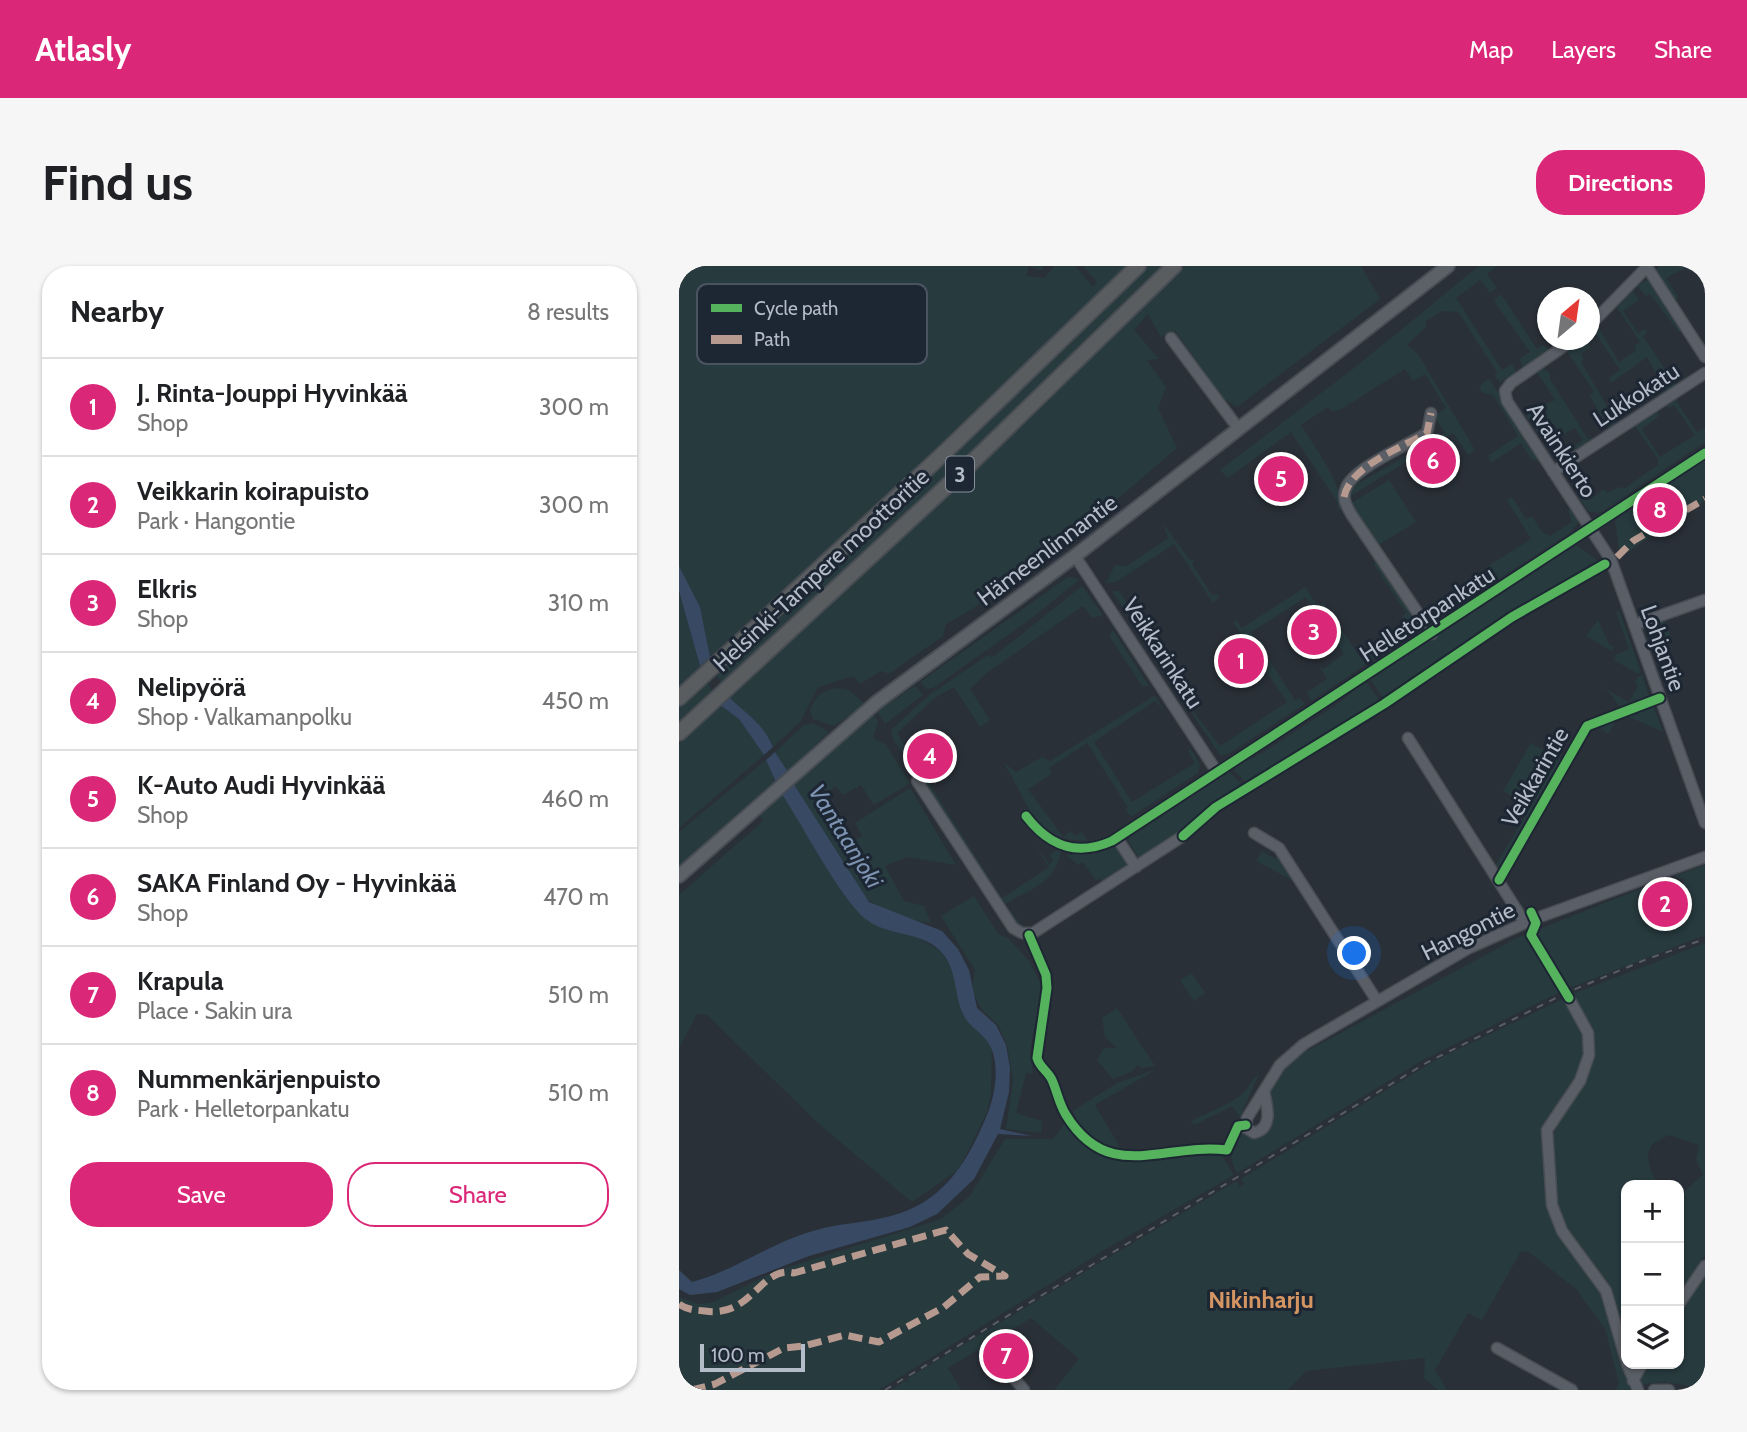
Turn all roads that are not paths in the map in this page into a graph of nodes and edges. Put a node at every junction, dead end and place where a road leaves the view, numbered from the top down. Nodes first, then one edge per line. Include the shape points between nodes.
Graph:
1 (1138, 266) edge
2 (1174, 266) edge
3 (1448, 266) edge
4 (1647, 266) edge
5 (1600, 315) edge
6 (1171, 338) dead end
7 (1559, 350) edge
8 (1705, 356) edge
9 (1705, 373) edge
10 (1431, 414) dead end
11 (1238, 428) junction
12 (1705, 453) edge
13 (1553, 472) junction
14 (1591, 530) junction
15 (1075, 556) junction
16 (1705, 600) edge
17 (1634, 625) junction
18 (1432, 634) junction
19 (683, 694) edge
20 (679, 733) edge
21 (1408, 738) dead end
22 (1217, 772) junction
23 (917, 781) dead end
24 (1026, 816) dead end
25 (1705, 823) edge
26 (1254, 833) dead end
27 (1182, 836) dead end
28 (1117, 838) junction
29 (1705, 857) edge
30 (1136, 867) junction
31 (679, 876) edge
32 (1525, 923) junction
33 (1569, 998) dead end
34 (1377, 1001) junction
35 (1264, 1091) dead end
36 (1705, 1266) edge
37 (1684, 1297) edge
38 (1621, 1342) edge
39 (1497, 1348) dead end
40 (1007, 1370) dead end
41 (1024, 1390) edge
42 (1572, 1390) edge
43 (1654, 1390) edge
44 (1669, 1390) edge

1 - 19 highway, Helsinki-Tampere moottoritie / 3
2 - 20 highway, Helsinki-Tampere moottoritie / 3 via 972,463
3 - 11 main road, Hämeenlinnantie
4 - 5 street
4 - 8 street, Lukkokatu
6 - 11 street
7 - 13 street, Avainkierto via 1505,391
9 - 13 street, Lukkokatu
10 - 18 street via 1427,433 1367,468 1346,485 1344,497 1350,514
11 - 15 main road, Hämeenlinnantie
12 - 14 street, Helletorpankatu
13 - 14 street, Avainkierto
14 - 17 street, Lohjantie via 1611,560
14 - 18 street, Helletorpankatu
15 - 22 street, Veikkarinkatu
15 - 31 main road, Hämeenlinnantie via 877,702
16 - 17 street
17 - 25 street, Lohjantie
18 - 22 street, Helletorpankatu
21 - 32 street
22 - 28 street, Helletorpankatu
23 - 30 street via 1016,932 1033,933
24 - 28 street, Helletorpankatu via 1038,831 1061,846 1087,849
26 - 34 street via 1279,848
27 - 30 street
28 - 30 street
29 - 32 street, Hangontie
32 - 34 street, Hangontie via 1469,948
33 - 38 street via 1588,1033 1589,1055 1580,1081 1547,1130 1552,1205 1562,1231 1606,1291
34 - 35 street, Hangontie via 1304,1044 1280,1065
36 - 37 street
39 - 42 street
40 - 41 street
43 - 44 street

